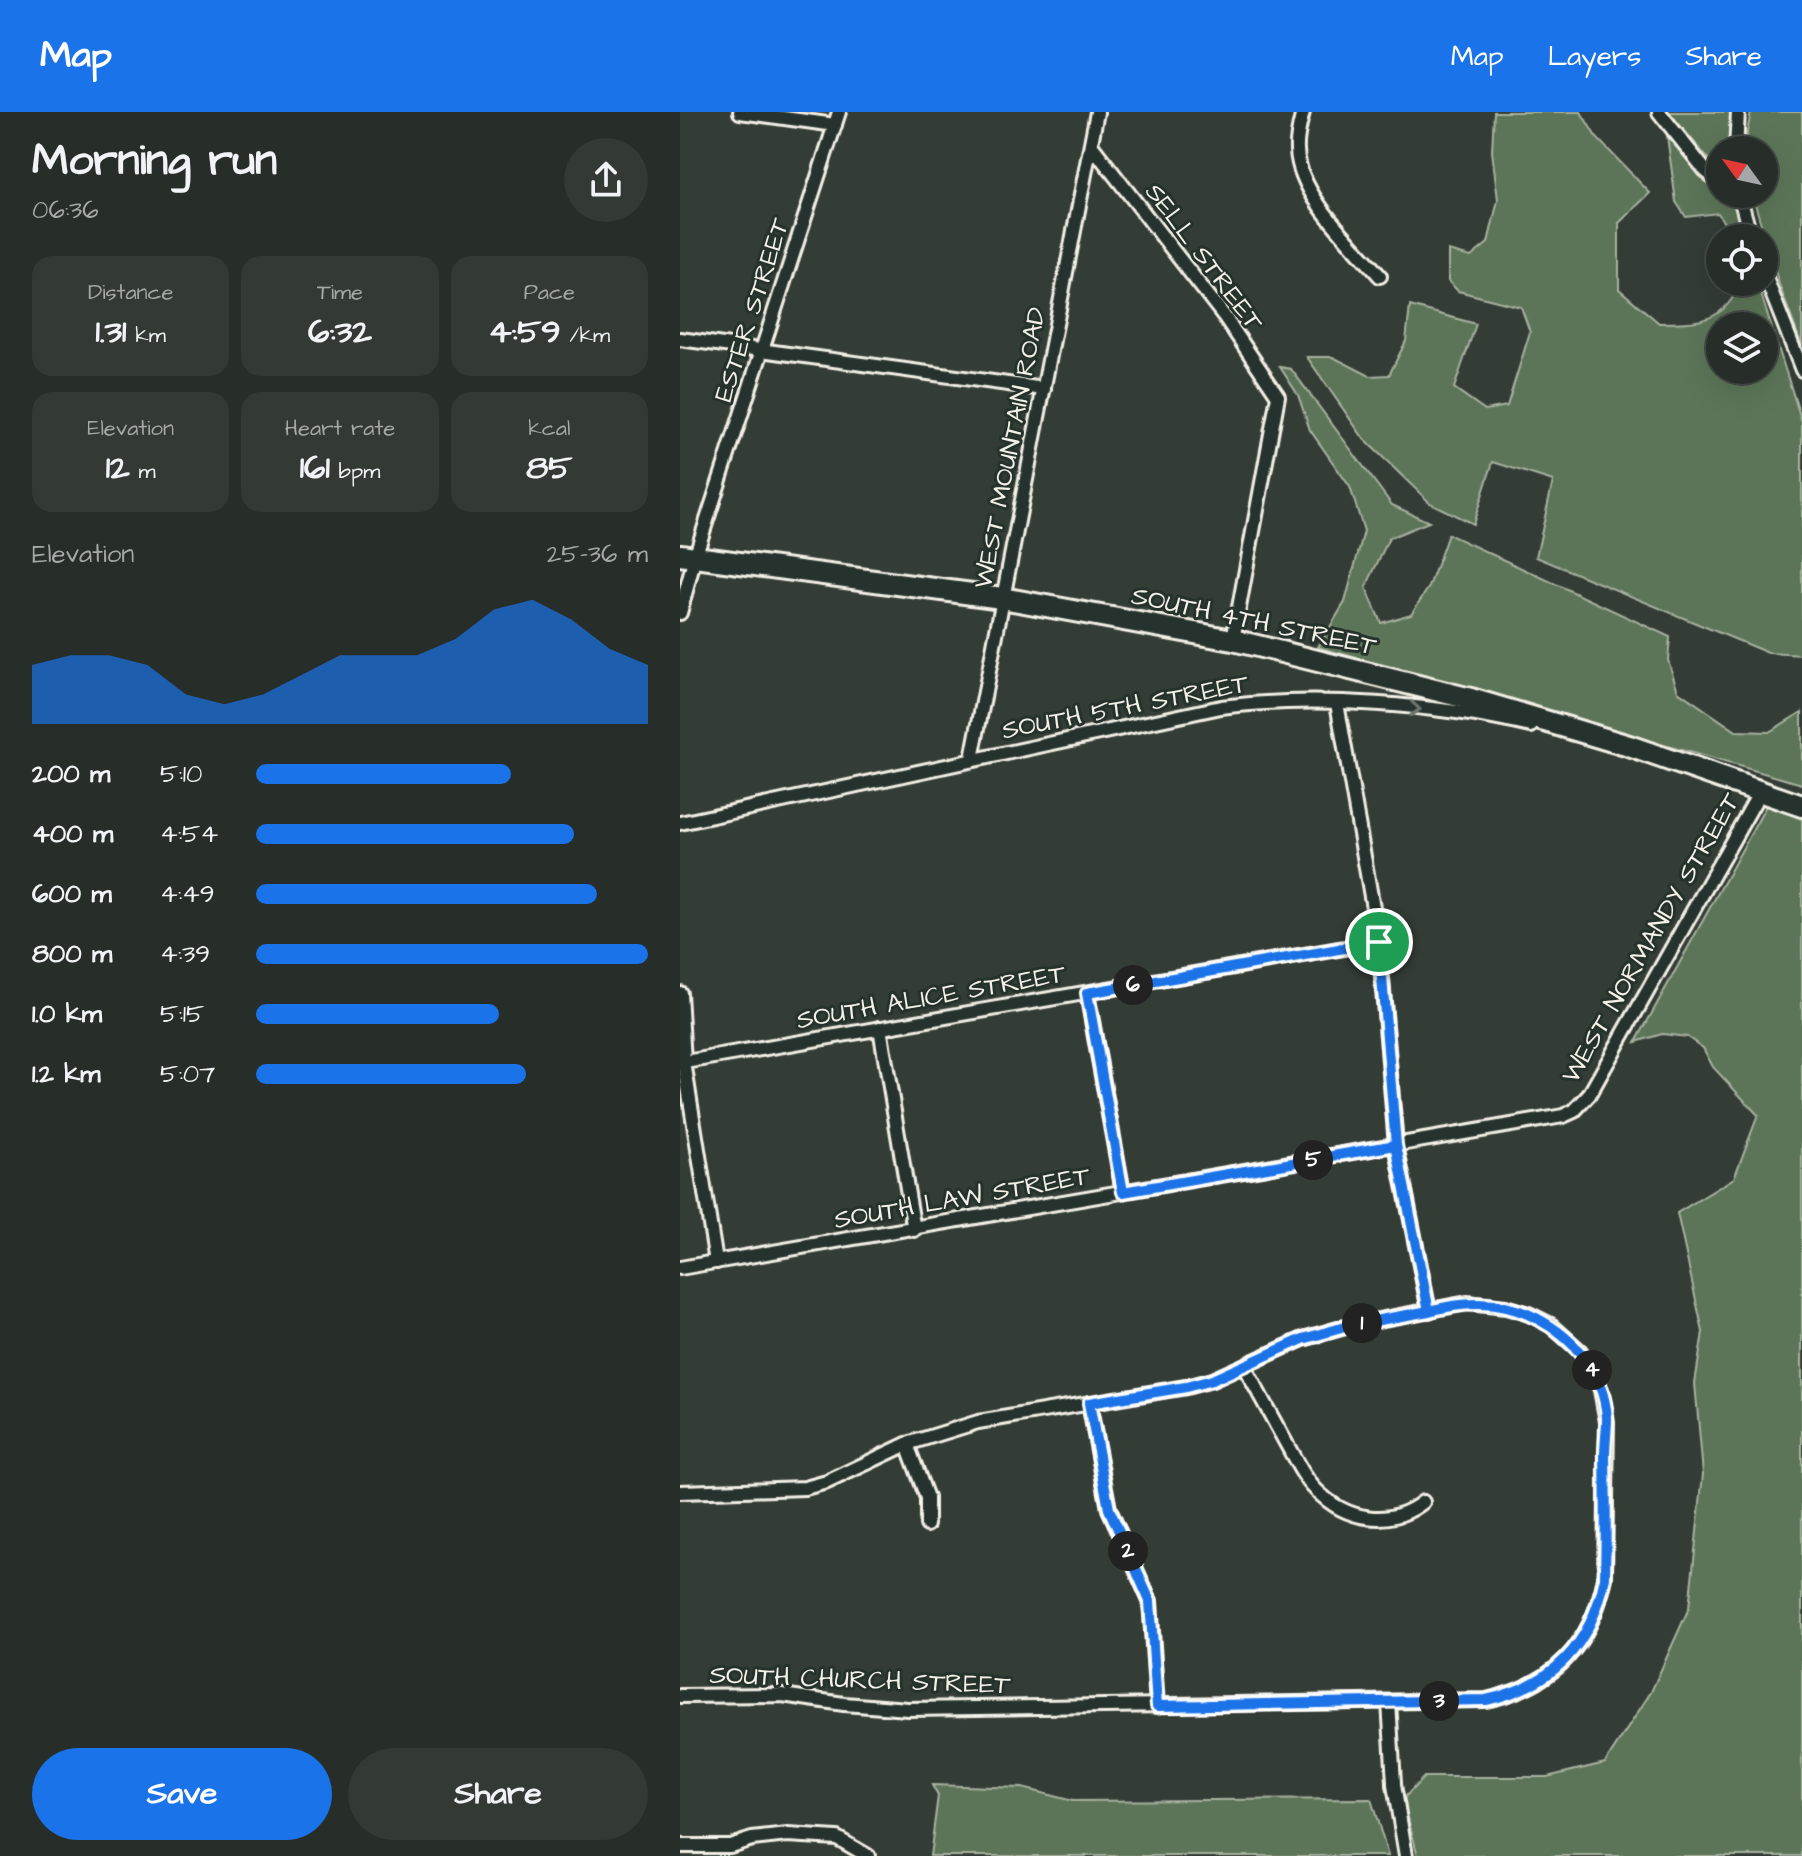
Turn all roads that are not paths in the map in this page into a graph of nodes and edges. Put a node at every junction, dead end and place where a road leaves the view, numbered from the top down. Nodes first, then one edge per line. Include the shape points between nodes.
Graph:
1 (740, 112) edge
2 (1097, 112) edge
3 (1303, 112) edge
4 (1659, 112) edge
5 (1738, 112) edge
6 (837, 118) edge
7 (1737, 136) edge
8 (1092, 146) junction
9 (1706, 171) edge
10 (1380, 276) dead end
11 (1773, 296) edge
12 (680, 339) edge
13 (761, 350) junction
14 (1802, 370) edge
15 (1044, 389) junction
16 (688, 556) edge
17 (1002, 598) junction
18 (680, 613) edge
19 (1233, 640) junction
20 (1337, 703) junction
21 (1629, 746) junction
22 (972, 759) junction
23 (1761, 790) junction
24 (1802, 806) edge
25 (680, 823) edge
26 (1379, 942) junction
27 (680, 993) edge
28 (1087, 993) junction
29 (880, 1028) junction
30 (682, 1063) edge
31 (1487, 1131) joint
32 (1396, 1145) junction
33 (1123, 1192) junction
34 (914, 1230) junction
35 (716, 1262) junction
36 (680, 1268) edge
37 (1429, 1311) junction
38 (1244, 1366) junction
39 (1089, 1403) junction
40 (907, 1444) junction
41 (680, 1492) edge
42 (1423, 1502) dead end
43 (927, 1525) dead end
44 (680, 1696) edge
45 (1389, 1702) junction
46 (1157, 1706) junction
47 (680, 1846) edge
48 (730, 1851) edge
49 (868, 1856) edge
50 (1406, 1856) edge

1 - 6 street
2 - 8 street, WEST MOUNTAIN ROAD
3 - 10 street via 1297,150 1305,182
4 - 9 street
5 - 7 street
6 - 13 street, ESTER STREET
8 - 15 street, WEST MOUNTAIN ROAD
8 - 19 street, SELL STREET via 1224,316 1278,396
11 - 14 street
12 - 13 street
13 - 15 street
13 - 16 street, ESTER STREET
15 - 17 street, WEST MOUNTAIN ROAD
16 - 17 main road, SOUTH 4TH STREET
16 - 18 street, ESTER STREET
17 - 19 main road, SOUTH 4TH STREET
17 - 22 street, WEST MOUNTAIN ROAD
19 - 21 main road, SOUTH 4TH STREET via 1471,699
20 -> 21 street, SOUTH 5TH STREET via 1473,716
20 - 22 street, SOUTH 5TH STREET via 1221,707
20 - 26 street
21 - 23 main road, SOUTH 4TH STREET
22 - 25 street, SOUTH 5TH STREET
23 - 24 main road, SOUTH 4TH STREET
23 - 31 street, WEST NORMANDY STREET via 1589,1095 1563,1116
26 - 28 street, SOUTH ALICE STREET
26 - 32 street
27 - 30 street
28 - 29 street, SOUTH ALICE STREET
28 - 33 street
29 - 30 street, SOUTH ALICE STREET
29 - 34 street
30 - 35 street
31 - 32 street, SOUTH LAW STREET
32 - 33 street, SOUTH LAW STREET
32 - 37 street
33 - 34 street, SOUTH LAW STREET
34 - 35 street, SOUTH LAW STREET
35 - 36 street, SOUTH LAW STREET
37 - 38 street, SOUTH CHURCH STREET via 1340,1328
37 - 45 street, SOUTH CHURCH STREET via 1467,1303 1529,1314 1569,1339 1593,1371 1607,1422 1605,1578 1596,1612 1579,1644 1556,1669 1528,1687 1486,1700
38 - 39 street, SOUTH CHURCH STREET via 1186,1387
38 - 42 street via 1304,1477 1330,1502 1383,1519
39 - 40 street, SOUTH CHURCH STREET via 978,1422
39 - 46 street via 1109,1509 1150,1601
40 - 41 street, SOUTH CHURCH STREET via 805,1488
40 - 43 street via 927,1498
44 - 46 street, SOUTH CHURCH STREET via 782,1695 908,1709
45 - 46 street, SOUTH CHURCH STREET
45 - 50 street via 1394,1784
47 - 48 street
48 - 49 street via 752,1839 788,1835 837,1838

